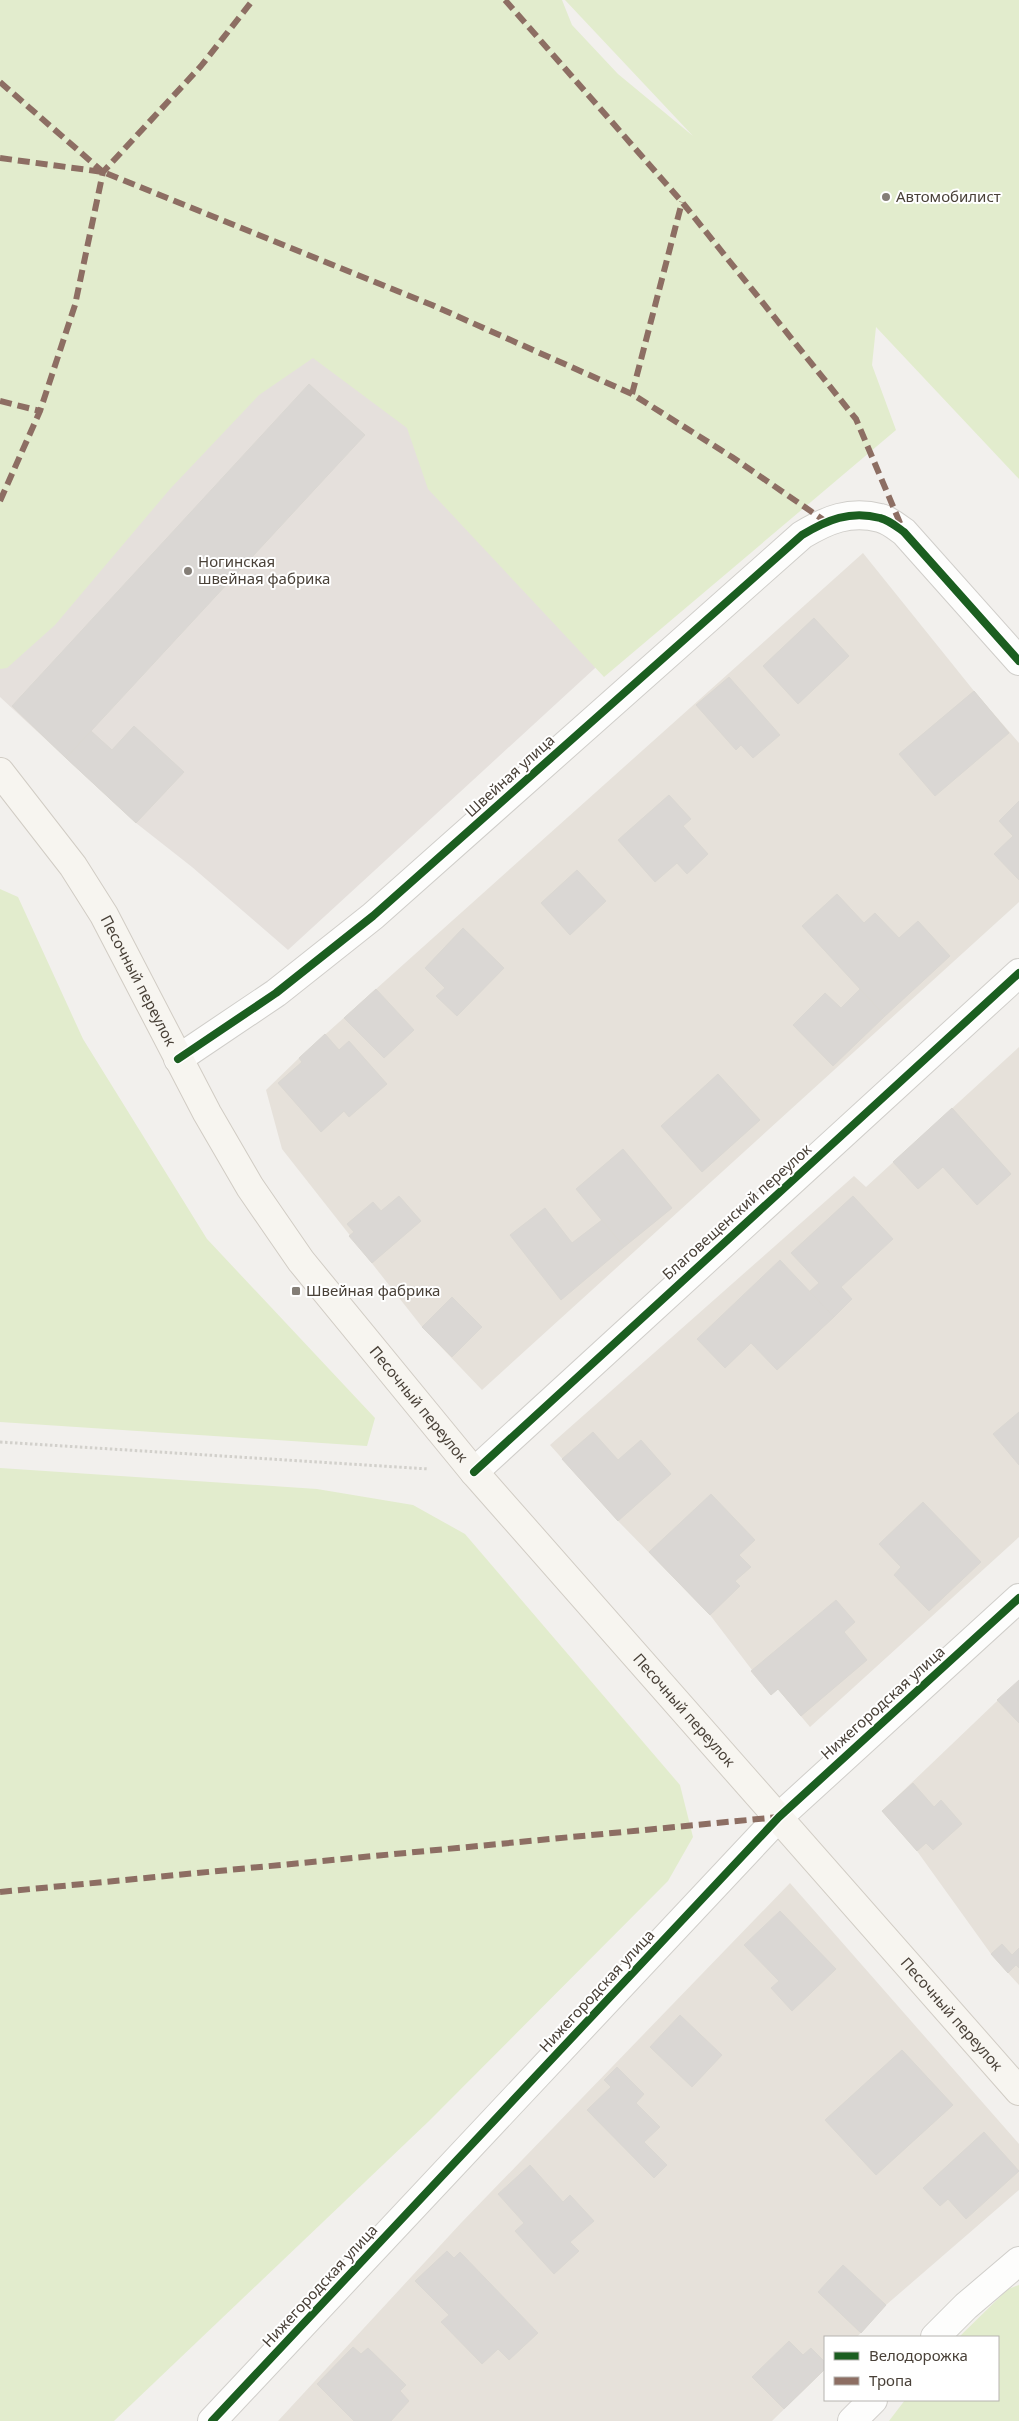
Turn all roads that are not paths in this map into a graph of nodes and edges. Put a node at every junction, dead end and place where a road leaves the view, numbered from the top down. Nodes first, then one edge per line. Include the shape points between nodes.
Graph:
1 (1019, 661) edge
2 (0, 772) edge
3 (1019, 973) edge
4 (178, 1059) junction
5 (474, 1472) junction
6 (1019, 1598) edge
7 (779, 1817) junction
8 (1019, 2091) edge
9 (1019, 2261) edge
10 (936, 2336) edge
11 (872, 2401) edge
12 (212, 2421) edge
13 (852, 2421) edge

1 - 4 street, Швейная улица via 904,532 882,518 856,514 825,521 802,535 373,916 276,993
2 - 4 main road, Песочный переулок via 73,866 104,915
3 - 5 street, Благовещенский переулок
4 - 5 main road, Песочный переулок via 250,1187 301,1261
5 - 7 main road, Песочный переулок
6 - 7 street, Нижегородская улица
7 - 8 main road, Песочный переулок
7 - 12 street, Нижегородская улица
9 - 10 street
11 - 13 street

